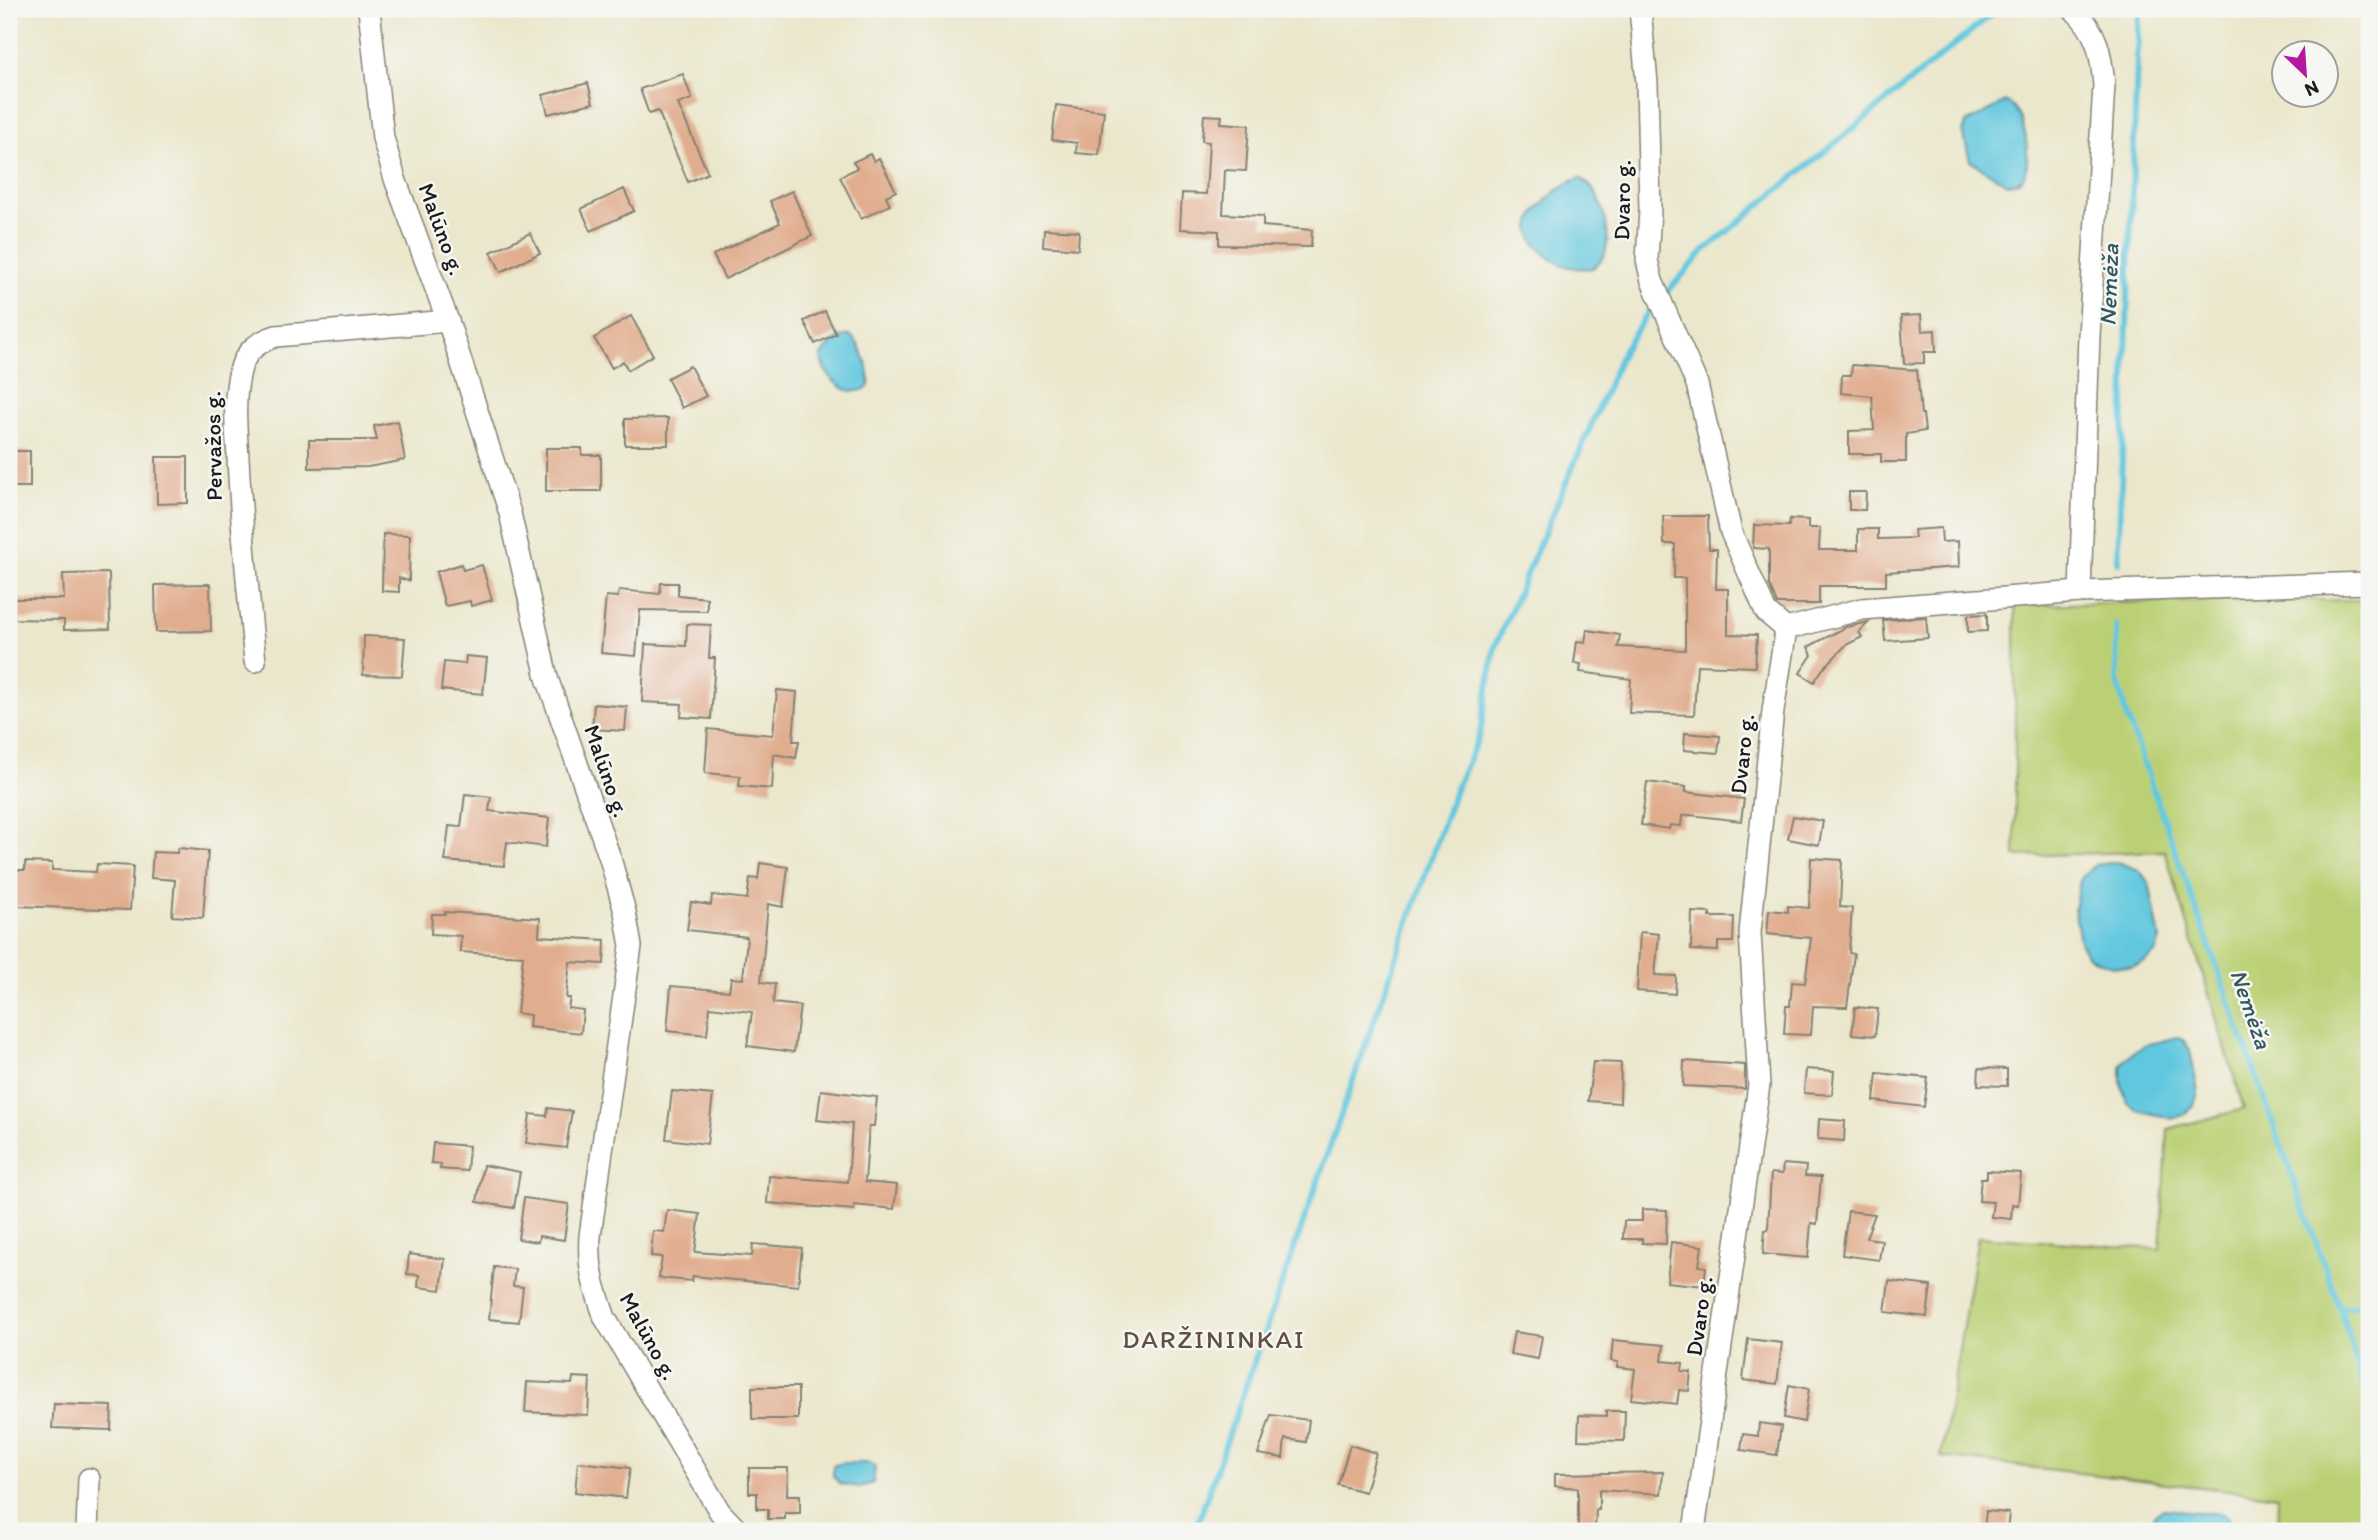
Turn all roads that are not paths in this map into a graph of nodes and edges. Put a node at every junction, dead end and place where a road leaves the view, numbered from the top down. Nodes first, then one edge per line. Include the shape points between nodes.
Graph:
1 (369, 9) edge
2 (1640, 9) edge
3 (2073, 9) edge
4 (448, 321) junction
5 (2369, 583) edge
6 (2080, 592) junction
7 (1786, 629) junction
8 (255, 661) dead end
9 (89, 1479) dead end
10 (87, 1531) edge
11 (738, 1531) edge
12 (1694, 1531) edge

1 - 4 street, Malūno g. via 383,138
2 - 7 street, Dvaro g. via 1647,83 1647,260 1697,384 1731,532 1766,612
3 - 6 street via 2090,27 2101,52 2104,85
4 - 8 street, Pervažos g. via 276,336 258,342 250,351 240,370 235,409
4 - 11 street, Malūno g. via 510,513 547,678 610,858 631,946 590,1236 593,1285 605,1318 720,1512
5 - 6 street
6 - 7 street via 1862,609
7 - 12 street, Dvaro g. via 1750,932 1759,1085
9 - 10 street

